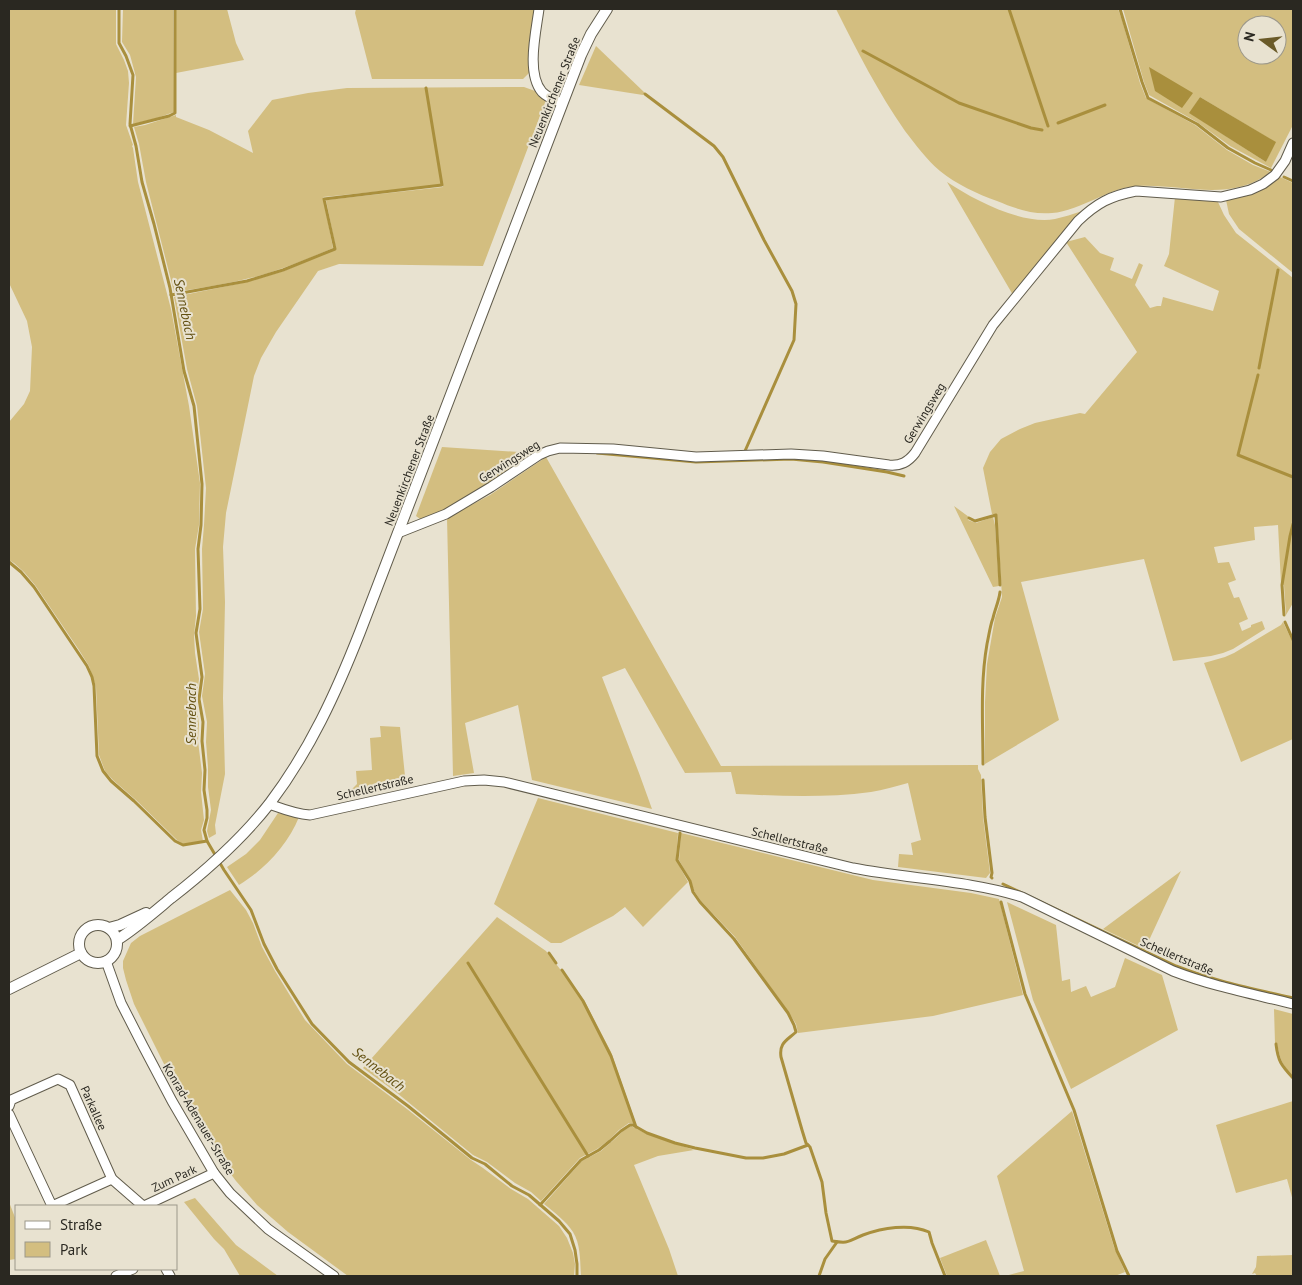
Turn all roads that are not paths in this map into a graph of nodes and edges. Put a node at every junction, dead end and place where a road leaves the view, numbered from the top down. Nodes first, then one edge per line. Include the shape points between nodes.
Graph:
1 (539, 9) edge
2 (607, 9) edge
3 (562, 103) junction
4 (1293, 143) edge
5 (398, 534) junction
6 (269, 804) junction
7 (169, 900) junction
8 (109, 928) junction
9 (117, 940) junction
10 (81, 953) junction
11 (106, 961) junction
12 (9, 989) edge
13 (1293, 1004) edge
14 (9, 1106) edge
15 (9, 1114) edge
16 (214, 1173) junction
17 (112, 1180) junction
18 (52, 1205) edge
19 (54, 1205) edge
20 (143, 1205) edge
21 (146, 1205) edge
22 (131, 1270) edge
23 (116, 1276) edge
24 (334, 1276) edge

1 - 3 street via 533,72 542,91
2 - 3 street, Neuenkirchener Straße via 591,34
3 - 5 street, Neuenkirchener Straße
4 - 5 street, Gerwingsweg via 1275,175 1250,190 1221,197 1136,191 1091,208 993,325 915,453 904,463 897,466 791,454 696,457 613,449 560,448 539,455 446,514
5 - 6 street, Neuenkirchener Straße via 334,695 309,744
6 - 7 street, Neuenkirchener Straße via 222,855
6 - 13 street, Schellertstraße via 310,814 464,781 504,782 853,868 1002,891 1022,897 1173,971
7 - 8 street, Neuenkirchener Straße
7 - 9 street, Neuenkirchener Straße
8 - 9 street
8 - 10 street via 101,924 85,929 78,944
9 - 11 street via 115,952
10 - 11 street via 96,963
10 - 12 street
11 - 16 street, Konrad-Adenauer-Straße via 121,1003 142,1046
14 - 17 street, Parkallee via 11,1100 58,1078 70,1085
15 - 18 street
16 - 21 street, Zum Park
16 - 24 street, Konrad-Adenauer-Straße via 230,1194 268,1229
17 - 19 street
17 - 20 street, Parkallee
22 - 23 street

